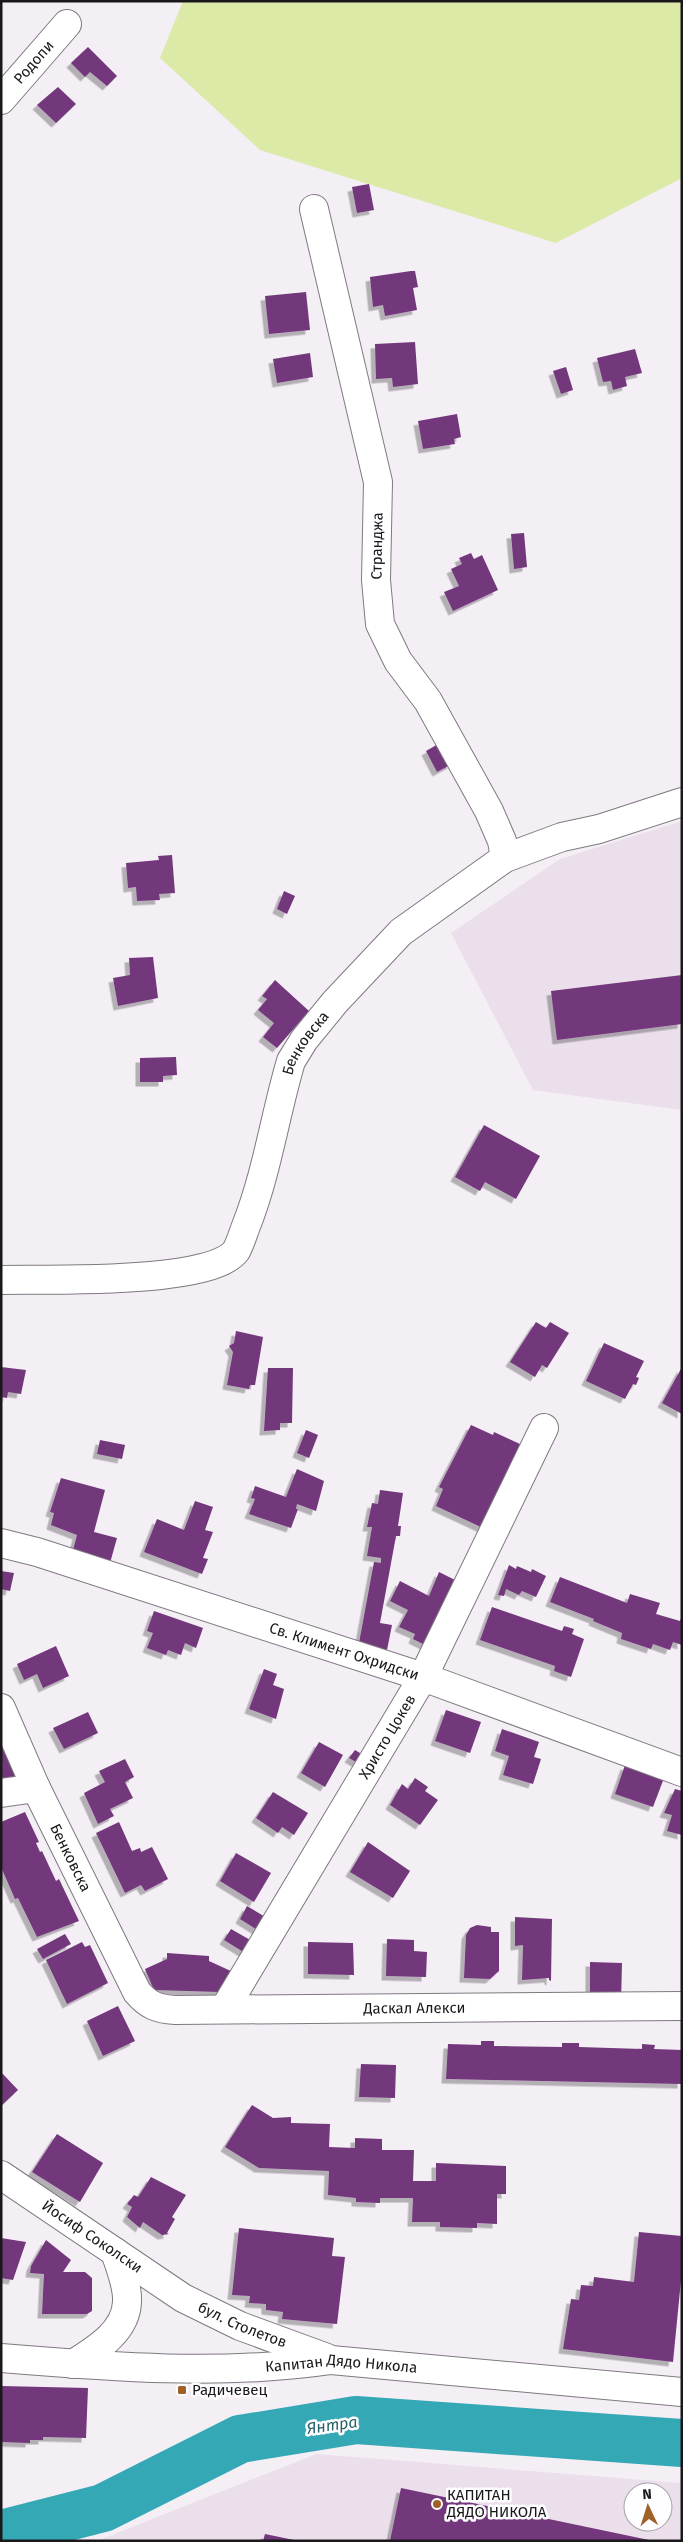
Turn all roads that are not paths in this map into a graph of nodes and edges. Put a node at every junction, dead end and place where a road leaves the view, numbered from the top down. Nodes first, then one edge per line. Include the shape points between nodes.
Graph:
1 (67, 24) dead end
2 (1, 100) edge
3 (314, 209) dead end
4 (682, 802) edge
5 (504, 858) junction
6 (1, 1280) edge
7 (544, 1428) dead end
8 (1, 1543) edge
9 (423, 1678) junction
10 (1, 1708) edge
11 (682, 1772) edge
12 (36, 1788) junction
13 (1, 1793) edge
14 (146, 2003) joint
15 (682, 2006) edge
16 (226, 2008) junction
17 (1, 2175) edge
18 (115, 2252) junction
19 (183, 2298) joint
20 (1, 2358) edge
21 (331, 2360) junction
22 (72, 2364) junction
23 (682, 2392) edge

1 - 2 street, Родопи
3 - 5 street, Странджа via 378,482 376,580 380,624 398,661 428,701 489,811 502,841
4 - 5 street, Бенковска via 599,829 562,837
5 - 6 street, Бенковска via 402,932 335,1002 304,1040 291,1061 253,1207 236,1250 225,1260 204,1268 153,1276
7 - 9 street, Христо Цокев
8 - 9 street, Св. Климент Охридски
9 - 11 street, Св. Климент Охридски
9 - 16 street, Христо Цокев
10 - 12 street, Бенковска
12 - 13 street
12 - 14 street, Бенковска via 137,1992
14 - 16 street, Даскал Алекси via 160,2009 175,2010
15 - 16 street, Даскал Алекси
17 - 18 street, Йосиф Соколски
18 - 19 street, Йосиф Соколски
18 - 22 street via 128,2302 120,2322 106,2342
19 - 21 street, бул. Столетов via 240,2326
20 - 22 street, Капитан Дядо Никола
21 - 22 street, Капитан Дядо Никола via 282,2367 196,2369
21 - 23 street, Капитан Дядо Никола

